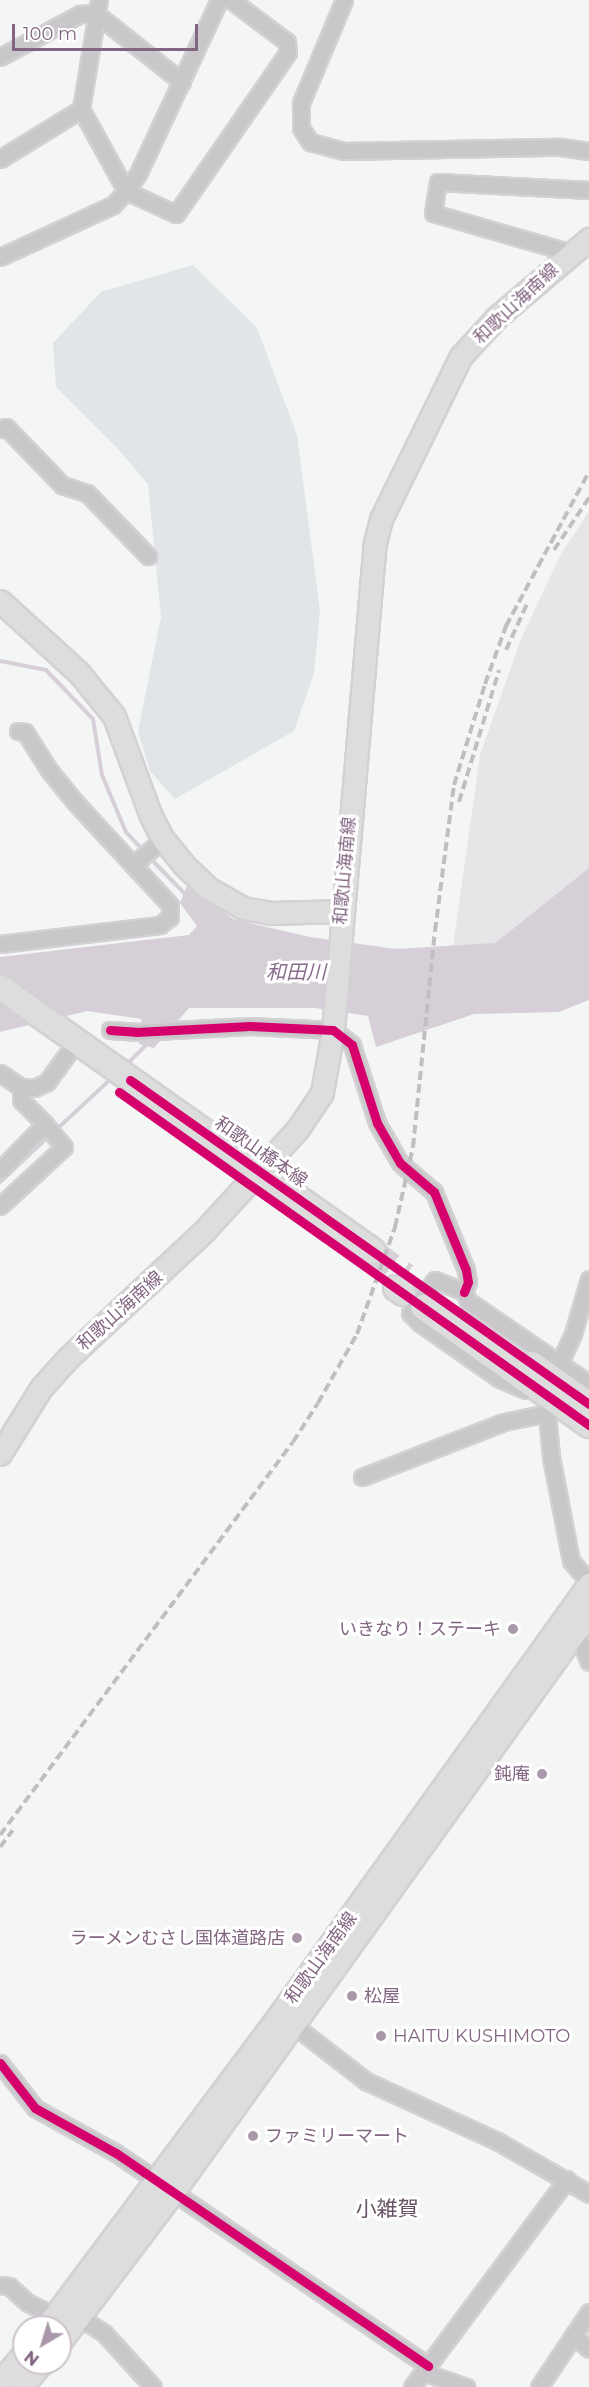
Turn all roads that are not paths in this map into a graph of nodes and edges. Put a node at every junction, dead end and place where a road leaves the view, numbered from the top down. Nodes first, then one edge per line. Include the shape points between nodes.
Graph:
1 (219, 0) edge
2 (231, 0) edge
3 (344, 0) edge
4 (97, 6) edge
5 (0, 57) edge
6 (182, 82) junction
7 (81, 109) junction
8 (589, 151) edge
9 (0, 159) edge
10 (589, 190) edge
11 (126, 191) junction
12 (589, 239) edge
13 (0, 257) edge
14 (567, 257) junction
15 (0, 429) edge
16 (148, 556) dead end
17 (0, 601) edge
18 (18, 731) dead end
19 (159, 844) junction
20 (137, 862) junction
21 (341, 920) junction
22 (0, 944) edge
23 (0, 987) edge
24 (0, 1007) edge
25 (333, 1026) junction
26 (110, 1030) dead end
27 (66, 1045) junction
28 (0, 1073) edge
29 (21, 1087) junction
30 (45, 1124) junction
31 (0, 1170) edge
32 (254, 1177) junction
33 (0, 1206) edge
34 (368, 1258) tunnel mouth
35 (589, 1279) edge
36 (464, 1292) junction
37 (560, 1362) junction
38 (589, 1368) edge
39 (573, 1372) junction
40 (589, 1384) edge
41 (589, 1404) edge
42 (549, 1410) junction
43 (589, 1425) edge
44 (589, 1436) edge
45 (0, 1454) edge
46 (362, 1477) dead end
47 (589, 1583) edge
48 (589, 1612) edge
49 (568, 1628) junction
50 (589, 1662) edge
51 (287, 2020) junction
52 (0, 2063) edge
53 (567, 2179) junction
54 (166, 2186) junction
55 (589, 2194) edge
56 (0, 2285) edge
57 (589, 2312) edge
58 (43, 2315) edge
59 (56, 2315) edge
60 (72, 2320) edge
61 (79, 2320) junction
62 (72, 2328) edge
63 (573, 2335) junction
64 (589, 2349) edge
65 (12, 2367) edge
66 (426, 2369) junction
67 (32, 2375) edge
68 (0, 2381) edge
69 (21, 2387) edge
70 (153, 2387) edge
71 (412, 2387) edge
72 (466, 2387) edge
73 (539, 2387) edge

1 - 6 street
2 - 11 street via 287,42 288,52 176,214
3 - 8 street via 301,103 301,128 310,142 344,151 560,147
4 - 5 street
4 - 6 street
4 - 7 street
6 - 11 street
7 - 9 street
7 - 11 street
10 - 14 street via 438,182 433,213 561,250
11 - 13 street via 113,205
12 - 14 main road, 和歌山海南線
14 - 21 main road, 和歌山海南線 via 497,317 461,356 381,519 374,547
15 - 16 street via 6,427 62,485 87,493
17 - 19 main road via 79,673 114,716
18 - 20 street via 25,732 49,770
19 - 20 street
19 - 21 main road via 208,888 243,908
20 - 22 street via 170,905 170,917 160,926
21 - 25 main road, 和歌山海南線
23 - 27 main road, 和歌山橋本線
24 - 27 main road, 和歌山橋本線
25 - 26 street
25 - 32 main road, 和歌山海南線 via 322,1093 297,1130
25 - 36 street via 352,1045 377,1123 400,1163 434,1192 466,1270 468,1282
27 - 29 street via 47,1082 34,1088
27 - 32 main road, 和歌山橋本線
28 - 29 street
29 - 30 street via 21,1100
30 - 31 street
30 - 33 street via 64,1147
32 - 34 main road, 和歌山橋本線
32 - 45 main road, 和歌山海南線 via 162,1274 61,1366 42,1388
35 - 37 street via 573,1334
36 - 37 street via 468,1301
36 - 42 street via 435,1280 410,1312 420,1323 500,1379 520,1386
37 - 39 street
38 - 39 street
39 - 40 street
41 - 43 main road via 428,1300
42 - 44 street
42 - 46 street via 504,1422
42 - 47 street via 551,1457 571,1561
47 - 49 main road, 和歌山海南線
48 - 49 main road, 和歌山海南線
49 - 50 street
49 - 51 main road, 和歌山海南線
51 - 53 street via 366,2081 497,2141
51 - 54 main road, 和歌山海南線
52 - 54 street via 35,2108
53 - 55 street
53 - 66 street
54 - 59 main road, 和歌山海南線
54 - 61 main road, 和歌山海南線
54 - 66 street
56 - 58 street via 9,2286
57 - 63 street
60 - 61 street
61 - 62 main road, 和歌山海南線
61 - 70 street via 104,2332
63 - 64 street
63 - 73 street
65 - 68 main road
66 - 71 street
66 - 72 street
67 - 69 main road

